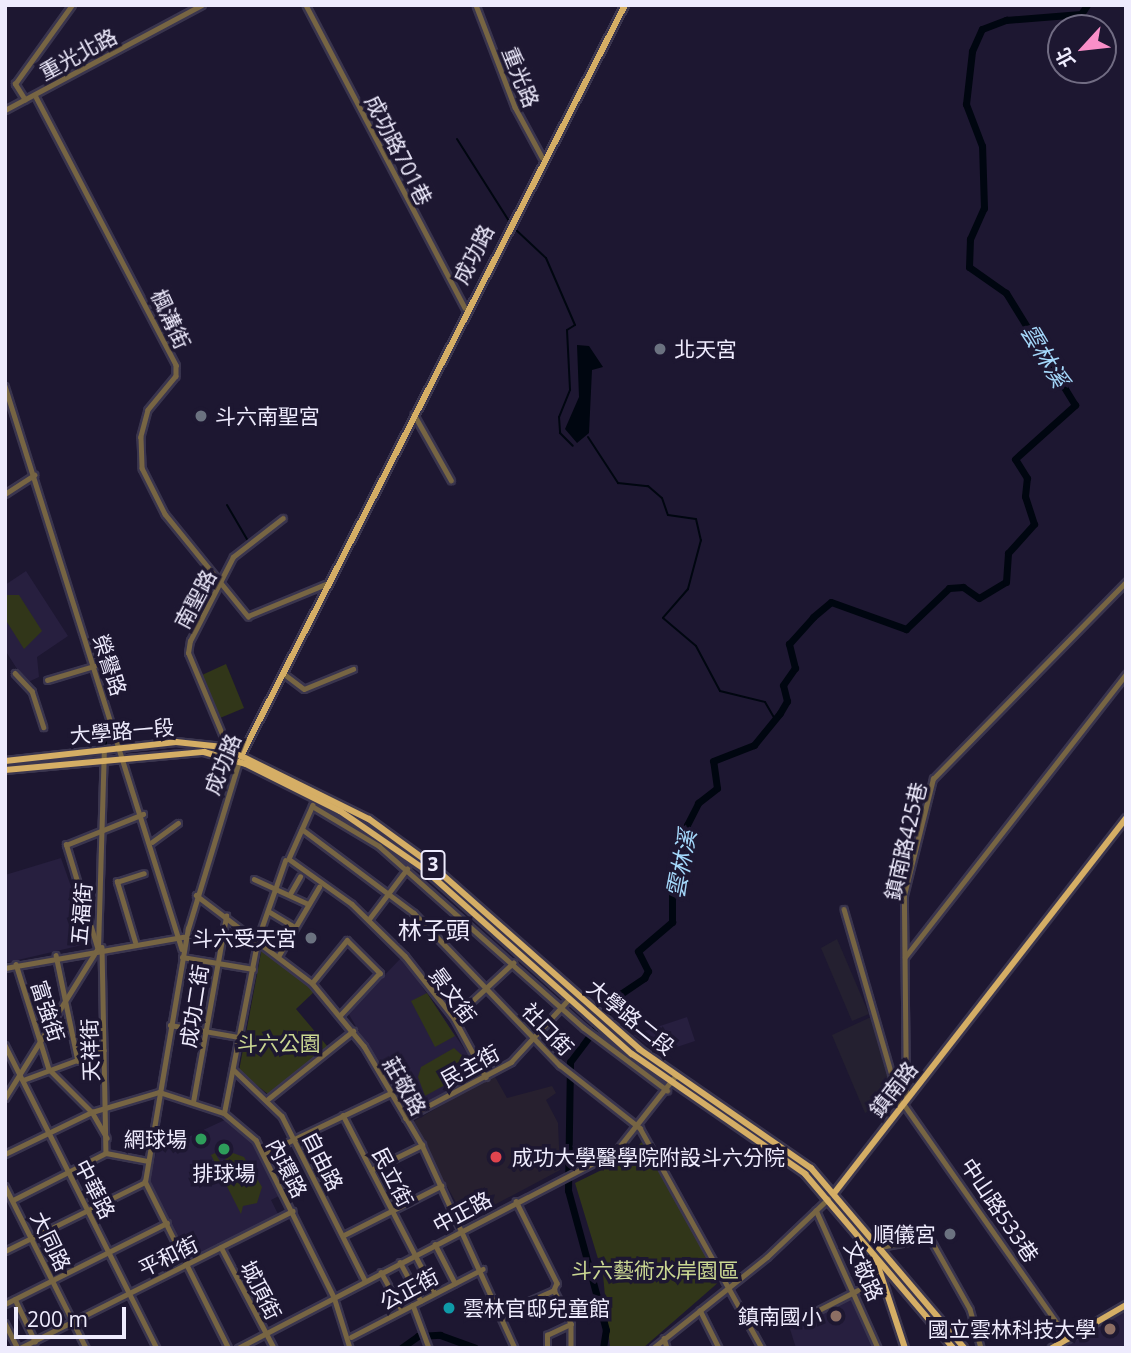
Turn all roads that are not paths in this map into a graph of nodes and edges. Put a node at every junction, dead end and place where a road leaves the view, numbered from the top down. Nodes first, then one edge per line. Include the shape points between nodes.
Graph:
1 (72, 5) edge
2 (202, 5) edge
3 (306, 5) edge
4 (476, 5) edge
5 (625, 5) edge
6 (35, 95) junction
7 (25, 100) junction
8 (5, 110) edge
9 (542, 157) junction
10 (465, 308) junction
11 (5, 386) edge
12 (414, 413) junction
13 (34, 475) junction
14 (452, 480) dead end
15 (5, 494) edge
16 (283, 518) dead end
17 (221, 582) junction
18 (1126, 582) edge
19 (326, 584) junction
20 (94, 666) junction
21 (353, 669) dead end
22 (15, 673) dead end
23 (283, 674) junction
24 (1126, 674) edge
25 (47, 680) dead end
26 (44, 727) dead end
27 (121, 747) junction
28 (223, 747) junction
29 (104, 749) junction
30 (221, 755) junction
31 (124, 756) junction
32 (240, 758) junction
33 (103, 759) junction
34 (5, 761) edge
35 (5, 770) edge
36 (314, 803) junction
37 (143, 814) junction
38 (1126, 818) edge
39 (178, 823) dead end
40 (102, 829) junction
41 (302, 830) junction
42 (152, 842) junction
43 (403, 843) junction
44 (399, 850) junction
45 (287, 860) junction
46 (407, 869) junction
47 (144, 873) dead end
48 (300, 877) dead end
49 (254, 879) dead end
50 (276, 886) junction
51 (319, 887) dead end
52 (390, 893) junction
53 (290, 894) junction
54 (196, 895) junction
55 (308, 904) junction
56 (844, 909) dead end
57 (268, 911) junction
58 (226, 916) junction
59 (369, 919) junction
60 (295, 927) junction
61 (183, 937) junction
62 (258, 938) junction
63 (135, 942) junction
64 (100, 948) junction
65 (56, 955) junction
66 (183, 955) junction
67 (279, 955) junction
68 (905, 958) junction
69 (540, 961) junction
70 (216, 962) junction
71 (513, 963) junction
72 (16, 964) junction
73 (534, 967) junction
74 (5, 968) edge
75 (253, 968) junction
76 (312, 983) junction
77 (487, 988) junction
78 (569, 999) junction
79 (67, 1002) junction
80 (562, 1008) junction
81 (341, 1016) junction
82 (595, 1017) junction
83 (454, 1018) junction
84 (170, 1025) junction
85 (606, 1027) junction
86 (207, 1031) junction
87 (353, 1031) junction
88 (239, 1037) junction
89 (534, 1038) junction
90 (5, 1045) edge
91 (43, 1045) junction
92 (105, 1050) junction
93 (78, 1061) junction
94 (49, 1069) junction
95 (234, 1070) junction
96 (676, 1075) junction
97 (21, 1077) junction
98 (485, 1077) junction
99 (671, 1082) junction
100 (667, 1090) junction
101 (159, 1092) junction
102 (391, 1093) junction
103 (5, 1098) edge
104 (268, 1099) junction
105 (193, 1102) junction
106 (903, 1103) junction
107 (107, 1107) junction
108 (92, 1112) junction
109 (224, 1112) junction
110 (343, 1115) junction
111 (405, 1118) junction
112 (639, 1128) junction
113 (48, 1130) junction
114 (107, 1138) junction
115 (296, 1139) junction
116 (422, 1145) junction
117 (786, 1147) junction
118 (106, 1153) junction
119 (780, 1153) junction
120 (5, 1154) edge
121 (263, 1154) junction
122 (148, 1161) junction
123 (372, 1170) junction
124 (69, 1171) junction
125 (145, 1182) junction
126 (5, 1186) edge
127 (441, 1186) junction
128 (835, 1191) junction
129 (829, 1198) junction
130 (13, 1200) junction
131 (516, 1200) junction
132 (816, 1210) junction
133 (89, 1211) junction
134 (292, 1211) junction
135 (393, 1212) junction
136 (167, 1223) junction
137 (464, 1230) junction
138 (344, 1235) junction
139 (32, 1238) junction
140 (435, 1244) junction
141 (221, 1247) junction
142 (880, 1247) junction
143 (5, 1251) edge
144 (110, 1252) junction
145 (873, 1252) junction
146 (415, 1254) junction
147 (400, 1262) junction
148 (187, 1264) junction
149 (483, 1269) junction
150 (382, 1272) junction
151 (365, 1280) junction
152 (54, 1281) junction
153 (454, 1283) junction
154 (730, 1286) junction
155 (554, 1290) junction
156 (858, 1290) junction
157 (129, 1293) junction
158 (435, 1293) junction
159 (334, 1297) junction
160 (15, 1299) junction
161 (421, 1301) junction
162 (5, 1304) edge
163 (413, 1305) junction
164 (1126, 1305) edge
165 (402, 1310) junction
166 (700, 1310) junction
167 (504, 1312) junction
168 (805, 1317) dead end
169 (74, 1321) junction
170 (5, 1323) edge
171 (570, 1324) junction
172 (266, 1334) junction
173 (351, 1337) junction
174 (664, 1338) junction
175 (1068, 1339) junction
176 (35, 1343) edge
177 (155, 1347) edge
178 (19, 1348) edge
179 (86, 1348) edge
180 (228, 1348) edge
181 (237, 1348) edge
182 (274, 1348) edge
183 (350, 1348) edge
184 (429, 1348) edge
185 (515, 1348) edge
186 (547, 1348) edge
187 (571, 1348) edge
188 (653, 1348) edge
189 (667, 1348) edge
190 (719, 1348) edge
191 (762, 1348) edge
192 (878, 1348) edge
193 (905, 1348) edge
194 (953, 1348) edge
195 (964, 1348) edge
196 (981, 1348) edge
197 (1052, 1348) edge

1 - 7 street via 15,85
2 - 6 street, 重光北路
3 - 10 street, 成功路701巷
4 - 9 street, 重光路 via 515,107
5 - 9 main road, 成功路
6 - 7 street, 重光北路
6 - 17 street, 楓溝街 via 176,365 176,376 148,410 141,432 142,468 175,528
7 - 8 street, 重光北路
9 - 10 main road, 成功路
10 - 12 main road, 成功路
11 - 13 street, 榮譽路
12 - 14 street
12 - 19 main road, 成功路
13 - 15 street
13 - 20 street, 榮譽路
16 - 17 street, 南聖路 via 233,556
17 - 19 street, 楓溝街 via 248,616
17 - 28 street, 南聖路 via 188,653
18 - 68 street, 鎮南路425巷 via 933,779 904,895
19 - 23 main road, 成功路
20 - 25 street
20 - 27 street, 榮譽路
21 - 23 street via 304,690
22 - 26 street via 32,691
23 - 32 main road, 成功路
24 - 68 street
27 - 28 main road, 大學路一段 / 3 via 176,741
27 - 29 main road, 大學路一段 / 3
27 - 31 street, 榮譽路
28 - 30 street
28 - 32 main road, 大學路一段 / 3
29 - 33 street, 五福街
29 - 34 main road, 大學路一段 / 3
30 - 31 main road, 大學路一段 / 3
30 - 32 main road, 大學路一段 / 3
31 - 33 main road, 大學路一段 / 3
31 - 37 street, 榮譽路
32 - 36 main road, 大學路二段 / 3
32 - 43 main road, 大學路二段 / 3 via 323,792
32 - 54 street, 成功路
33 - 35 main road, 大學路一段 / 3
33 - 40 street, 五福街
36 - 41 street
36 - 44 main road, 大學路二段 / 3
36 - 46 street, 大學路二段
37 - 40 street
37 - 42 street, 榮譽路
38 - 106 main road, 鎮南路
39 - 42 street
40 - 64 street, 五福街
40 - 64 street via 66,847
41 - 45 street
41 - 52 street, 社口街
42 - 61 street, 榮譽路
43 - 44 main road
43 - 69 main road, 大學路二段 / 3
44 - 73 main road, 大學路二段 / 3
45 - 50 street
45 - 59 street, 景文街
46 - 52 street
46 - 71 street, 大學路二段
47 - 63 street via 117,882
48 - 53 street
49 - 50 street
50 - 53 street
50 - 57 street
51 - 55 street
52 - 59 street
52 - 77 street, 社口街
53 - 55 street
54 - 58 street, 莊敬路
54 - 61 street, 成功路
55 - 60 street
56 - 106 street, 中山路533巷
57 - 60 street
57 - 62 street
58 - 62 street, 莊敬路
58 - 70 street, 成功二街
59 - 83 street, 景文街
60 - 67 street
61 - 63 street
61 - 66 street, 成功路
62 - 67 street, 莊敬路
62 - 75 street
63 - 64 street
64 - 65 street
64 - 79 street, 五福街
64 - 92 street, 天祥街
65 - 72 street
65 - 79 street
66 - 70 street
66 - 84 street, 成功路
67 - 76 street, 莊敬路
68 - 106 street, 鎮南路425巷
69 - 73 main road
69 - 82 main road, 大學路二段 / 3
70 - 75 street
70 - 86 street, 成功二街
71 - 77 street
71 - 80 street, 大學路二段
72 - 74 street
72 - 91 street, 富強街
73 - 78 main road, 大學路二段 / 3
75 - 88 street
76 - 81 street, 莊敬路
76 - 81 street via 347,940 380,973
77 - 83 street
77 - 89 street, 社口街
78 - 80 street, 民主街
78 - 82 main road, 大學路二段 / 3
79 - 91 street, 五福街
79 - 93 street
80 - 89 street, 民主街
80 - 100 street, 大學路二段
81 - 87 street, 莊敬路
82 - 85 main road, 大學路二段 / 3
83 - 98 street, 景文街
84 - 86 street
84 - 101 street, 成功路
85 - 96 main road, 大學路二段 / 3
85 - 99 main road, 大學路二段 / 3
86 - 88 street
86 - 105 street, 成功二街
87 - 102 street, 莊敬路
87 - 104 street
88 - 95 street
89 - 98 street, 民主街 via 511,1062
89 - 112 street, 社口街 via 575,1078
90 - 97 street, 中華路
91 - 94 street, 富強街
91 - 97 street, 五福街
92 - 93 street
92 - 107 street, 天祥街
93 - 94 street
94 - 97 street
94 - 108 street
95 - 104 street, 自由路
95 - 109 street
96 - 99 street, 中正路
96 - 117 main road, 大學路二段 / 3
97 - 103 street, 五福街
97 - 113 street, 中華路
98 - 111 street, 民主街
99 - 100 street, 中正路
99 - 119 main road, 大學路二段 / 3
100 - 112 street, 中正路
101 - 105 street, 內環路
101 - 107 street
101 - 122 street, 成功路
102 - 110 street
102 - 111 street, 莊敬路
104 - 115 street, 自由路
105 - 109 street, 內環路
106 - 128 main road, 鎮南路
106 - 175 street, 中山路533巷
107 - 108 street
107 - 114 street, 天祥街
108 - 113 street
108 - 114 street
109 - 121 street, 內環路
110 - 115 street
110 - 123 street, 民立街
111 - 116 street, 莊敬路
112 - 131 street, 中正路 via 616,1151
112 - 154 street, 社口街
113 - 120 street
113 - 124 street, 中華路
114 - 118 street, 天祥街
115 - 121 street
115 - 138 street, 自由路
116 - 123 street
116 - 127 street, 莊敬路
117 - 119 main road
117 - 128 main road, 大學路二段 / 3
118 - 122 street
118 - 124 street
119 - 129 main road, 大學路二段 / 3
121 - 134 street, 內環路
122 - 125 street, 成功路
123 - 135 street, 民立街
124 - 130 street
124 - 133 street, 中華路
125 - 133 street
125 - 136 street
126 - 130 street, 大同路
127 - 135 street
127 - 137 street, 莊敬路
128 - 129 main road, 鎮南路
128 - 142 main road, 大學路二段 / 3
129 - 132 street, 鎮南路
129 - 145 main road, 大學路二段 / 3
130 - 139 street, 大同路
131 - 137 street, 中正路
131 - 155 street via 557,1283
132 - 154 street, 鎮南路
132 - 156 street, 文敬路
133 - 139 street
133 - 144 street, 中華路
134 - 141 street, 平和街
134 - 159 street, 內環路
135 - 138 street
135 - 146 street, 民立街
136 - 144 street
136 - 148 street
137 - 140 street, 中正路
137 - 149 street, 莊敬路
138 - 151 street, 自由路
139 - 143 street
139 - 152 street, 大同路
140 - 146 street, 中正路
140 - 153 street
141 - 148 street, 平和街
141 - 172 street, 城頂街
142 - 145 main road
142 - 195 main road, 大學路二段 / 3
142 - 196 street via 930,1238 970,1309
144 - 152 street
144 - 157 street, 中華路
145 - 193 main road
145 - 194 main road, 大學路二段 / 3
146 - 147 street, 中正路
146 - 158 street, 民立街
147 - 150 street, 中正路
147 - 161 street
148 - 157 street, 平和街
148 - 180 street
149 - 153 street, 公正街
149 - 167 street, 莊敬路
150 - 151 street, 中正路
150 - 165 street
151 - 159 street, 中正路
152 - 160 street
152 - 169 street, 大同路
153 - 158 street, 公正街
154 - 166 street, 鎮南路
154 - 191 street, 社口街
155 - 167 street
155 - 171 street
156 - 168 street
156 - 192 street, 文敬路
157 - 169 street, 平和街
157 - 177 street, 中華路
158 - 161 street, 公正街
159 - 172 street, 中正路
159 - 173 street, 內環路
160 - 162 street
160 - 176 street
161 - 163 street, 公正街
163 - 165 street, 公正街
163 - 184 street
164 - 175 main road
165 - 173 street, 公正街
166 - 174 street, 鎮南路
166 - 190 street
167 - 185 street, 莊敬路
169 - 176 street, 平和街
169 - 179 street, 大同路
170 - 178 street
171 - 186 street via 547,1335
171 - 187 street
172 - 181 street, 中正路
172 - 182 street, 城頂街
173 - 183 street, 內環路
174 - 188 street, 鎮南路
174 - 189 street
175 - 197 main road
176 - 178 street, 平和街

